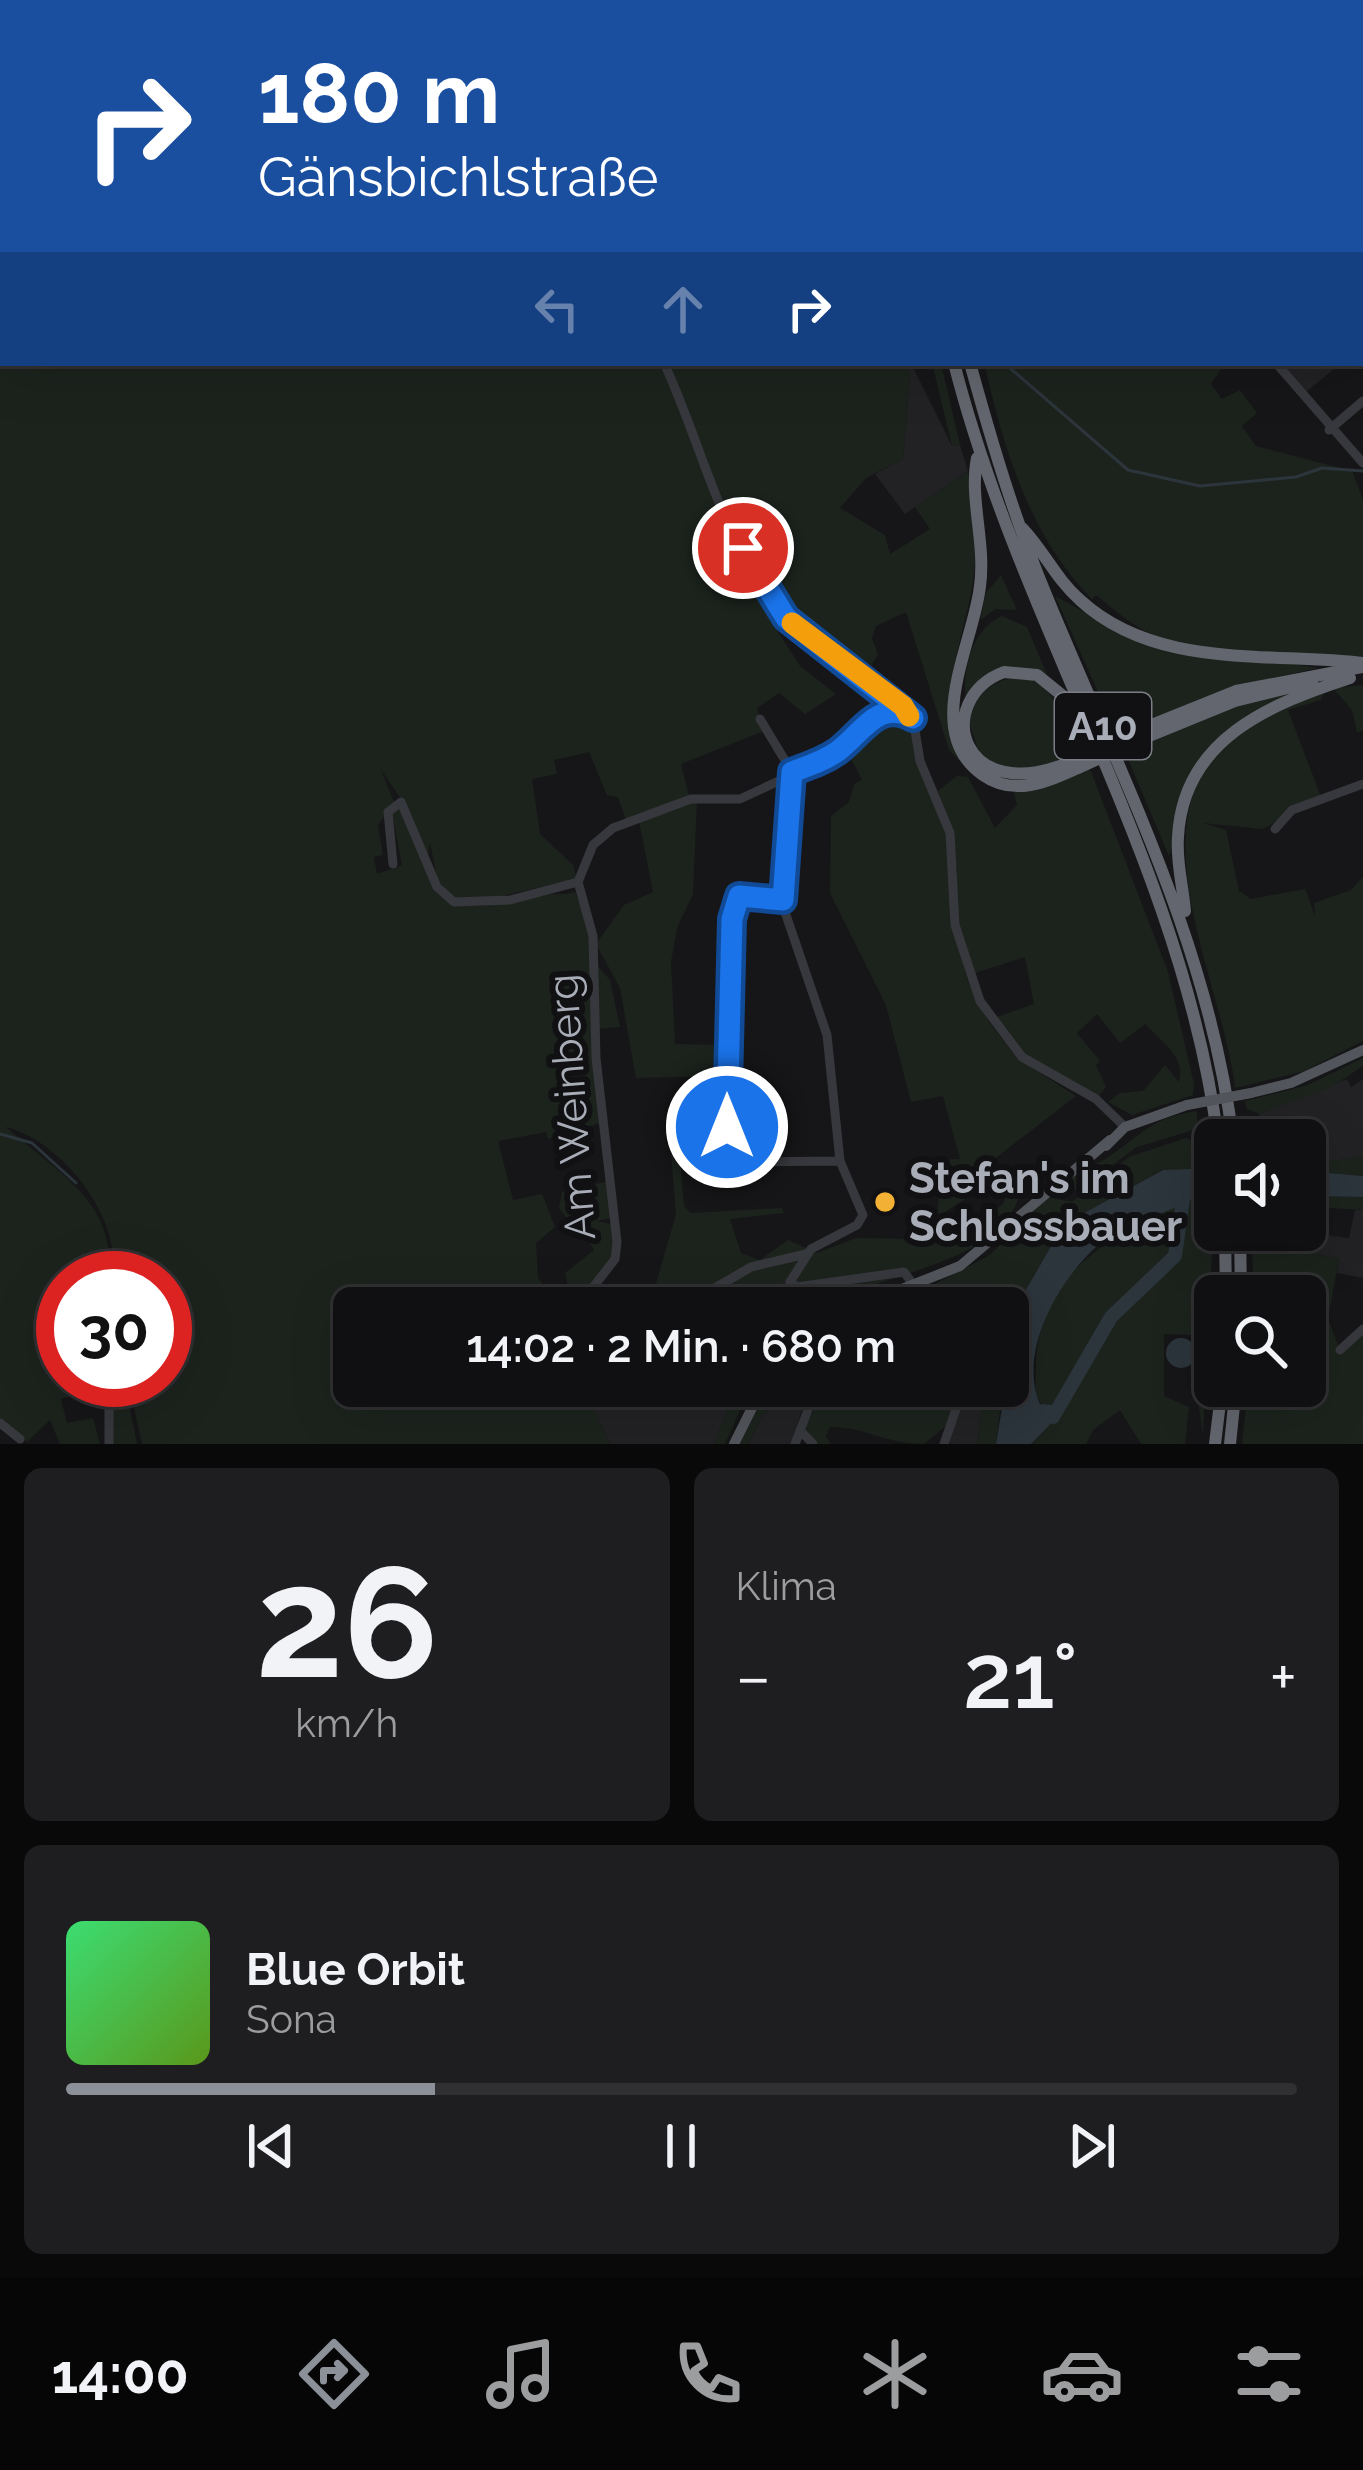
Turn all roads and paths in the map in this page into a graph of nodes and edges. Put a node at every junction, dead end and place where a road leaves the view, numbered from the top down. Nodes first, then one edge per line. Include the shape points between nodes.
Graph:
1 (665, 366) edge
2 (955, 366) edge
3 (971, 366) edge
4 (1278, 366) edge
5 (1363, 401) edge
6 (1329, 430) junction
7 (978, 451) junction
8 (1363, 463) edge
9 (1017, 523) junction
10 (1363, 665) edge
11 (1356, 678) edge
12 (1079, 710) junction
13 (913, 718) junction
14 (760, 719) dead end
15 (1136, 736) junction
16 (1076, 764) junction
17 (792, 772) junction
18 (1363, 784) edge
19 (1276, 829) dead end
20 (393, 864) dead end
21 (578, 882) junction
22 (783, 900) junction
23 (1186, 931) junction
24 (1363, 1050) edge
25 (1215, 1119) edge
26 (1228, 1119) edge
27 (1125, 1127) junction
28 (840, 1161) junction
29 (806, 1254) junction
30 (794, 1287) edge
31 (794, 1287) edge
32 (915, 1287) joint
33 (1363, 1329) edge
34 (1340, 1350) dead end
35 (109, 1407) edge
36 (752, 1407) edge
37 (809, 1407) edge
38 (957, 1407) edge
39 (1219, 1407) edge
40 (1234, 1407) edge
41 (0, 1423) edge
42 (800, 1430) junction
43 (20, 1439) dead end
44 (109, 1444) edge
45 (734, 1444) edge
46 (794, 1444) edge
47 (813, 1444) edge
48 (944, 1444) edge
49 (1215, 1444) edge
50 (1230, 1444) edge

1 - 13 street via 772,601
2 - 7 highway, A10
3 - 9 highway, A10
4 - 6 street
5 - 6 street
6 - 8 street
7 - 12 highway, A10
7 - 16 highway via 983,550 955,692 957,741 976,770 1004,785 1036,784
9 - 10 highway via 1078,598 1132,633 1212,653
9 - 23 highway, A10
10 - 15 highway via 1236,691
11 - 15 highway via 1235,701
11 - 23 highway via 1268,707 1199,769 1178,835
12 - 16 highway via 1047,680 1014,671 979,688 964,719 971,750 1004,776
12 - 25 highway, A10 via 1173,934
13 - 17 street via 878,715 824,760
13 - 27 street via 920,761 950,833 955,925 980,1000 1025,1059 1096,1099
14 - 17 street
15 - 16 highway, bridge
17 - 21 street via 740,799 692,799 613,828 593,844
17 - 22 street
18 - 19 street via 1292,810
20 - 21 street via 388,812 401,802 436,886 454,902 510,900
21 - 29 street, Am Weinberg via 593,936 596,1058 617,1243 615,1259 584,1299 696,1299 751,1267
22 - 28 street via 827,1035
22 - 28 street via 739,896 732,919 728,1154 739,1162
23 - 26 highway, A10
24 - 27 main road, bridge via 1319,1072
27 - 32 main road via 986,1247
28 - 29 street via 863,1219
29 - 30 street
31 - 32 street via 904,1272
33 - 34 street
35 - 44 street
36 - 45 main road
37 - 42 street
38 - 48 street
39 - 49 highway
40 - 50 highway
41 - 43 street
42 - 46 street
42 - 47 street

